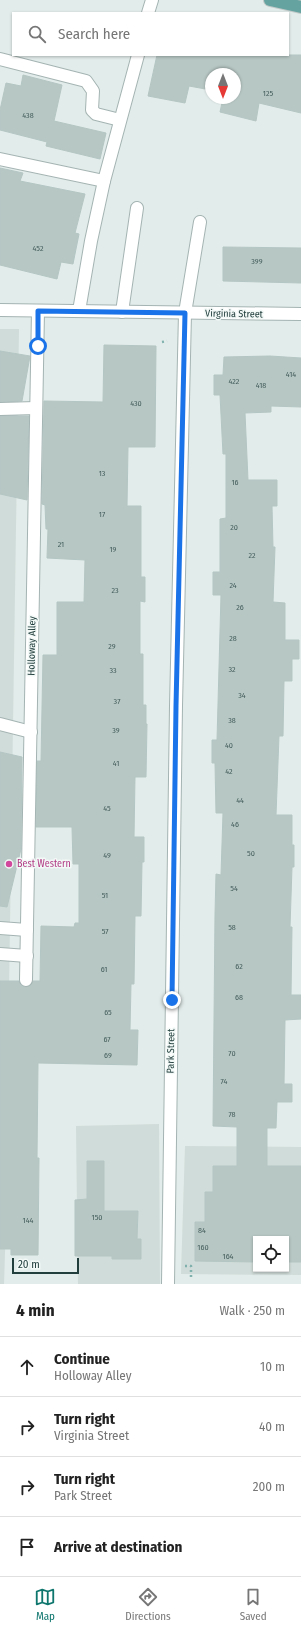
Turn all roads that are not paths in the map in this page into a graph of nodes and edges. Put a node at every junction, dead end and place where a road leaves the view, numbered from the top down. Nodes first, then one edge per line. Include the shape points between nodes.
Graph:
1 (152, 0) edge
2 (270, 0) edge
3 (301, 8) edge
4 (148, 12) edge
5 (138, 56) edge
6 (0, 59) edge
7 (120, 120) junction
8 (0, 159) edge
9 (104, 180) junction
10 (137, 208) dead end
11 (200, 222) dead end
12 (0, 310) edge
13 (38, 311) junction
14 (79, 311) junction
15 (122, 312) junction
16 (185, 313) junction
17 (301, 314) edge
18 (36, 408) junction
19 (0, 409) edge
20 (0, 724) edge
21 (31, 732) junction
22 (0, 928) edge
23 (27, 930) junction
24 (0, 954) edge
25 (27, 956) junction
26 (26, 980) dead end
27 (168, 1284) edge

1 - 4 street
2 - 3 main road
5 - 7 street
6 - 7 street via 86,81 93,91 92,110 96,114
7 - 9 street
8 - 9 street
9 - 14 street via 90,241
10 - 15 street
11 - 16 street, Park Street
12 - 13 street, Virginia Street
13 - 14 street, Virginia Street
13 - 18 street, Holloway Alley
14 - 15 street, Virginia Street
15 - 16 street, Virginia Street
16 - 17 street, Virginia Street
16 - 27 street, Park Street via 176,706
18 - 19 street
18 - 21 street, Holloway Alley
20 - 21 street
21 - 23 street, Holloway Alley
22 - 23 street
23 - 25 street, Holloway Alley
24 - 25 street
25 - 26 street, Holloway Alley

